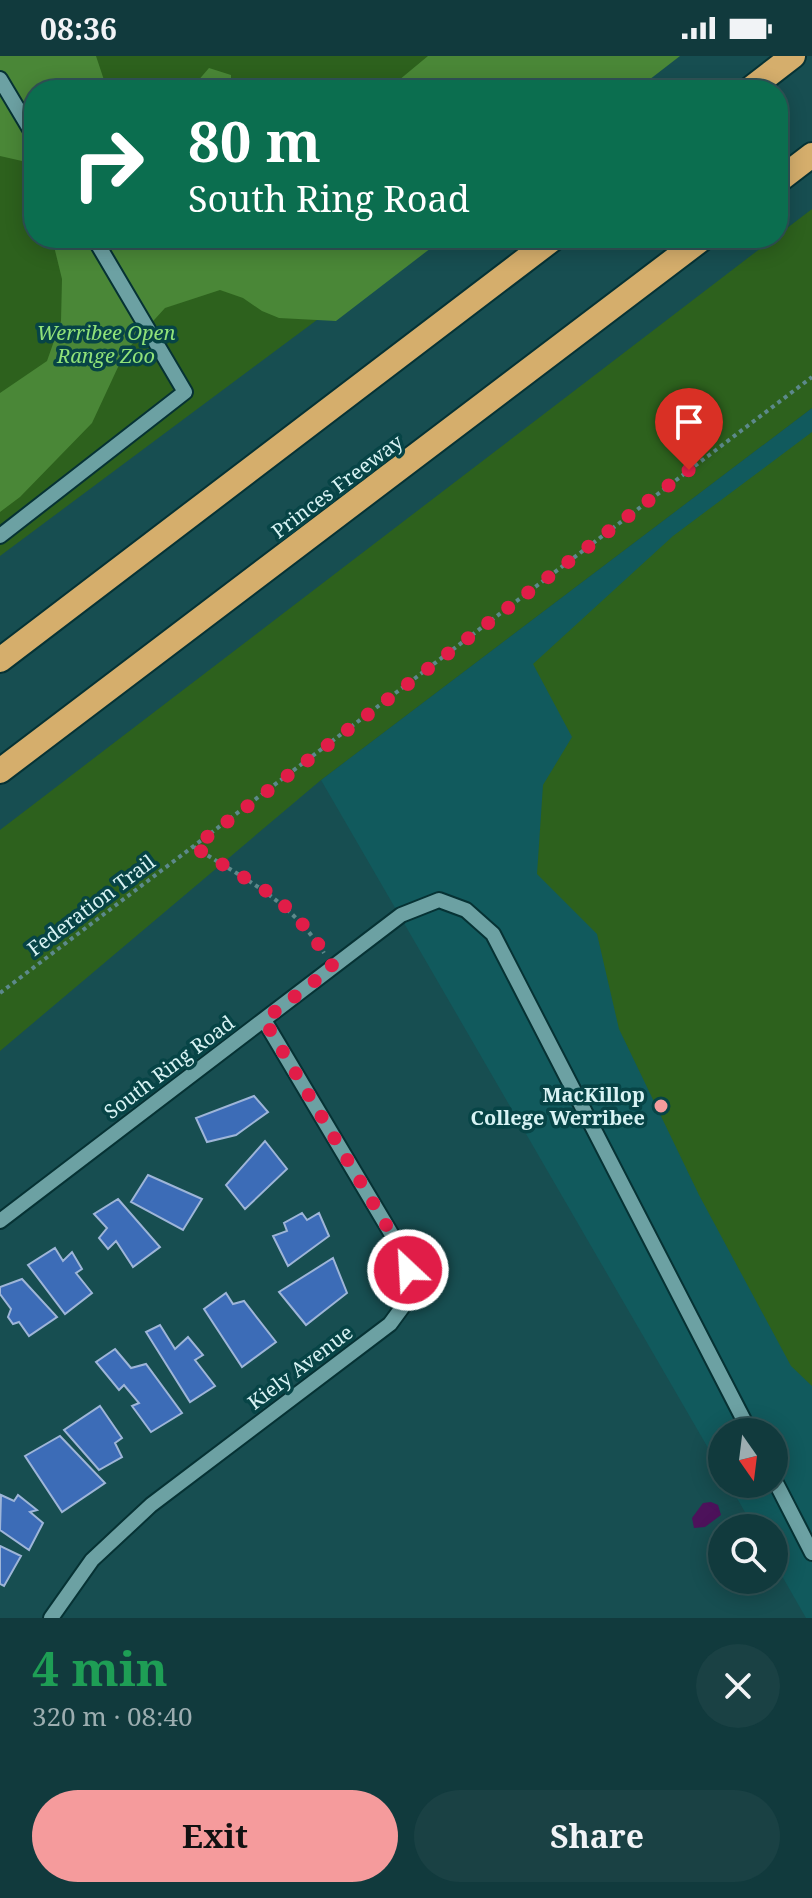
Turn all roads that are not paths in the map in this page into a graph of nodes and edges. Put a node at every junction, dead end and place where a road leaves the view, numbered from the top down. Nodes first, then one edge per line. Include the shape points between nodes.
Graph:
1 (793, 56) edge
2 (0, 79) edge
3 (762, 80) edge
4 (24, 119) edge
5 (812, 155) edge
6 (788, 173) edge
7 (100, 248) edge
8 (541, 248) edge
9 (690, 248) edge
10 (0, 536) edge
11 (0, 660) edge
12 (0, 771) edge
13 (264, 1020) junction
14 (0, 1221) edge
15 (743, 1418) edge
16 (784, 1498) edge
17 (812, 1553) edge
18 (51, 1618) edge

1 - 3 highway
2 - 4 street
5 - 6 highway
7 - 10 street via 185,392
8 - 11 highway
9 - 12 highway, Princes Freeway
13 - 14 street, South Ring Road
13 - 15 street, South Ring Road via 401,915 439,900 466,910 493,934
13 - 18 street, Kiely Avenue via 401,1250 415,1290 390,1324 151,1505 92,1560
16 - 17 street

